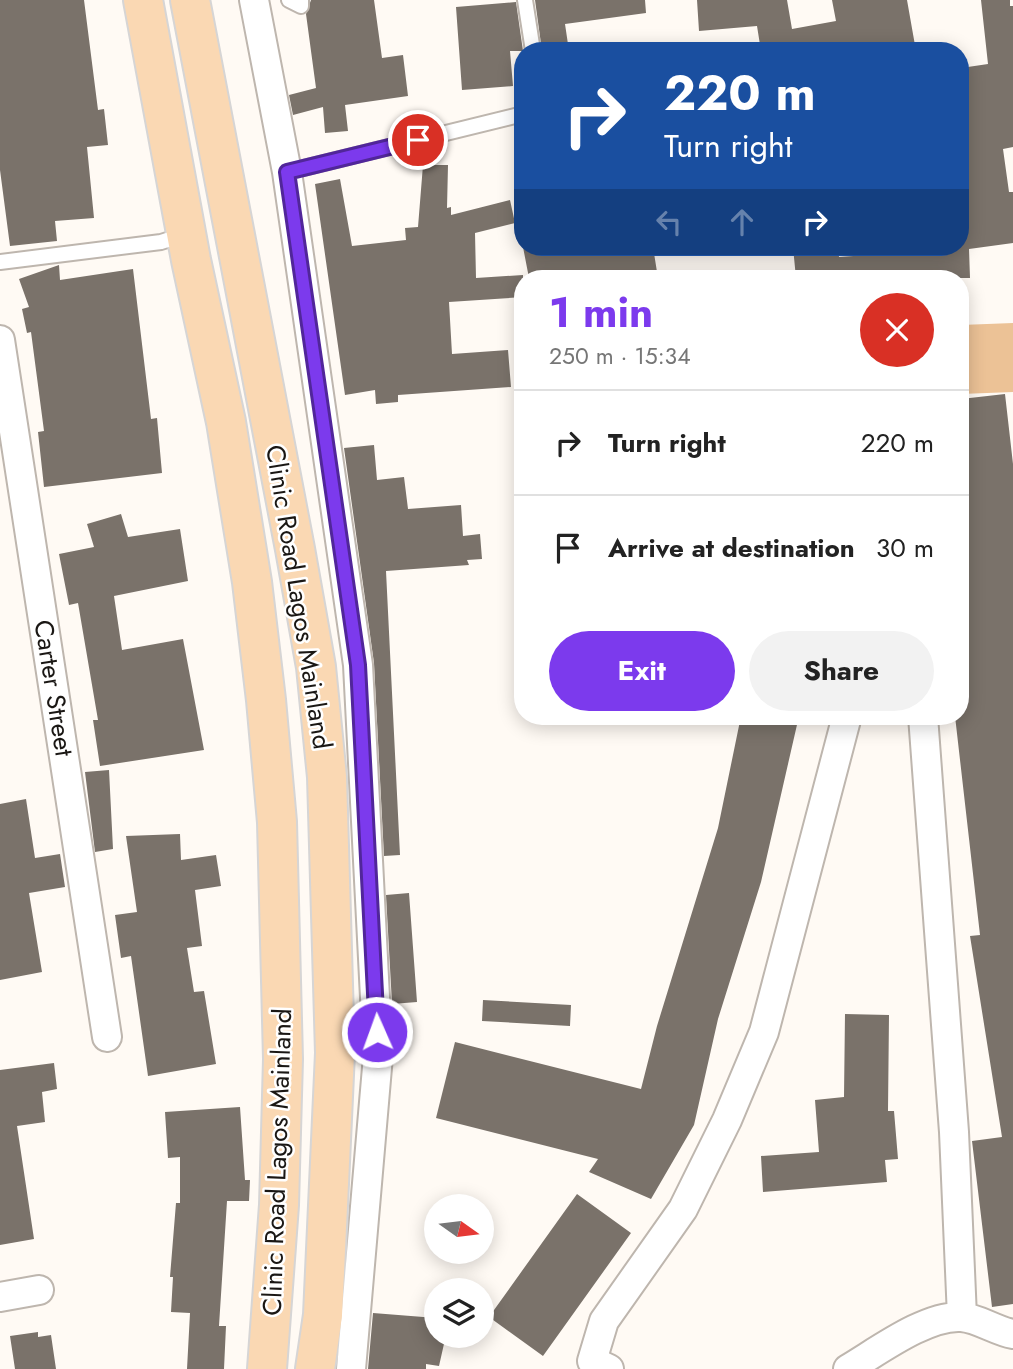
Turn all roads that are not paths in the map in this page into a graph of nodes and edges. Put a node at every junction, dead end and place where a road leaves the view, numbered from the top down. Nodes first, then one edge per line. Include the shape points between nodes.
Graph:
1 (143, 0) edge
2 (190, 0) edge
3 (254, 0) edge
4 (289, 0) edge
5 (301, 0) edge
6 (525, 0) edge
7 (532, 42) edge
8 (514, 116) edge
9 (287, 172) junction
10 (187, 233) junction
11 (0, 262) edge
12 (0, 340) edge
13 (845, 725) edge
14 (924, 725) edge
15 (107, 1037) dead end
16 (39, 1290) dead end
17 (0, 1297) edge
18 (962, 1317) junction
19 (1013, 1334) edge
20 (267, 1369) edge
21 (315, 1369) edge
22 (351, 1369) edge
23 (609, 1369) edge
24 (848, 1369) edge

1 - 10 main road, Clinic Road Lagos Mainland
2 - 21 main road, Clinic Road Lagos Mainland via 316,667 327,777 335,1053 323,1315
3 - 9 street
4 - 5 lane via 301,6
6 - 7 lane
8 - 9 lane
9 - 22 street via 358,665 372,915 378,1056
10 - 11 lane via 161,242
10 - 20 main road, Clinic Road Lagos Mainland via 226,422 252,582 277,822 283,1059
12 - 15 street, Carter Street
13 - 23 street via 764,1032 682,1209 604,1321 592,1361
14 - 18 street via 953,1119
16 - 17 street
18 - 19 street
18 - 24 street via 889,1342

